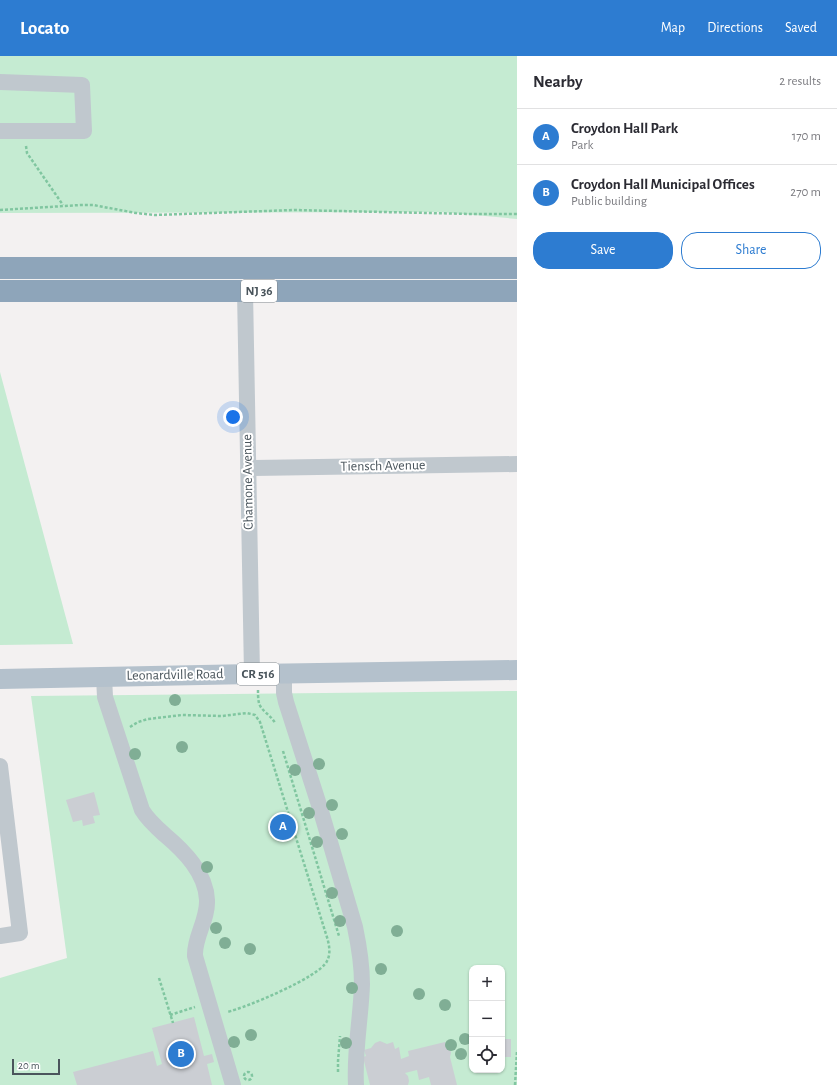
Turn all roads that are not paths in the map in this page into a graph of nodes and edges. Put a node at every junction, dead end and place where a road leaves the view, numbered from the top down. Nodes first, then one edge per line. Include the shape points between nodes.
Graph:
1 (0, 82) edge
2 (0, 131) edge
3 (0, 268) edge
4 (517, 268) edge
5 (0, 291) edge
6 (245, 291) junction
7 (517, 291) edge
8 (517, 464) edge
9 (248, 468) junction
10 (517, 670) edge
11 (284, 674) junction
12 (104, 677) junction
13 (0, 679) edge
14 (255, 682) junction
15 (0, 766) edge
16 (2, 792) edge
17 (4, 837) edge
18 (0, 936) edge
19 (233, 1085) edge
20 (356, 1085) edge

1 - 2 street via 82,85 84,131
3 - 4 highway, NJ 36
5 - 6 highway, NJ 36
6 - 7 highway, NJ 36
6 - 9 street, Chamone Avenue
8 - 9 street, Tiensch Avenue
9 - 14 street, Chamone Avenue
10 - 11 main road, Leonardville Road / CR 516
11 - 14 main road, Leonardville Road / CR 516
11 - 20 street via 286,702 359,943 362,985 355,1064
12 - 13 main road, Leonardville Road / CR 516
12 - 14 main road, Leonardville Road / CR 516
12 - 19 street via 105,697 142,810 150,822 185,854 204,885 206,914 196,944 196,960
15 - 16 street
16 - 17 street
17 - 18 street via 20,933

